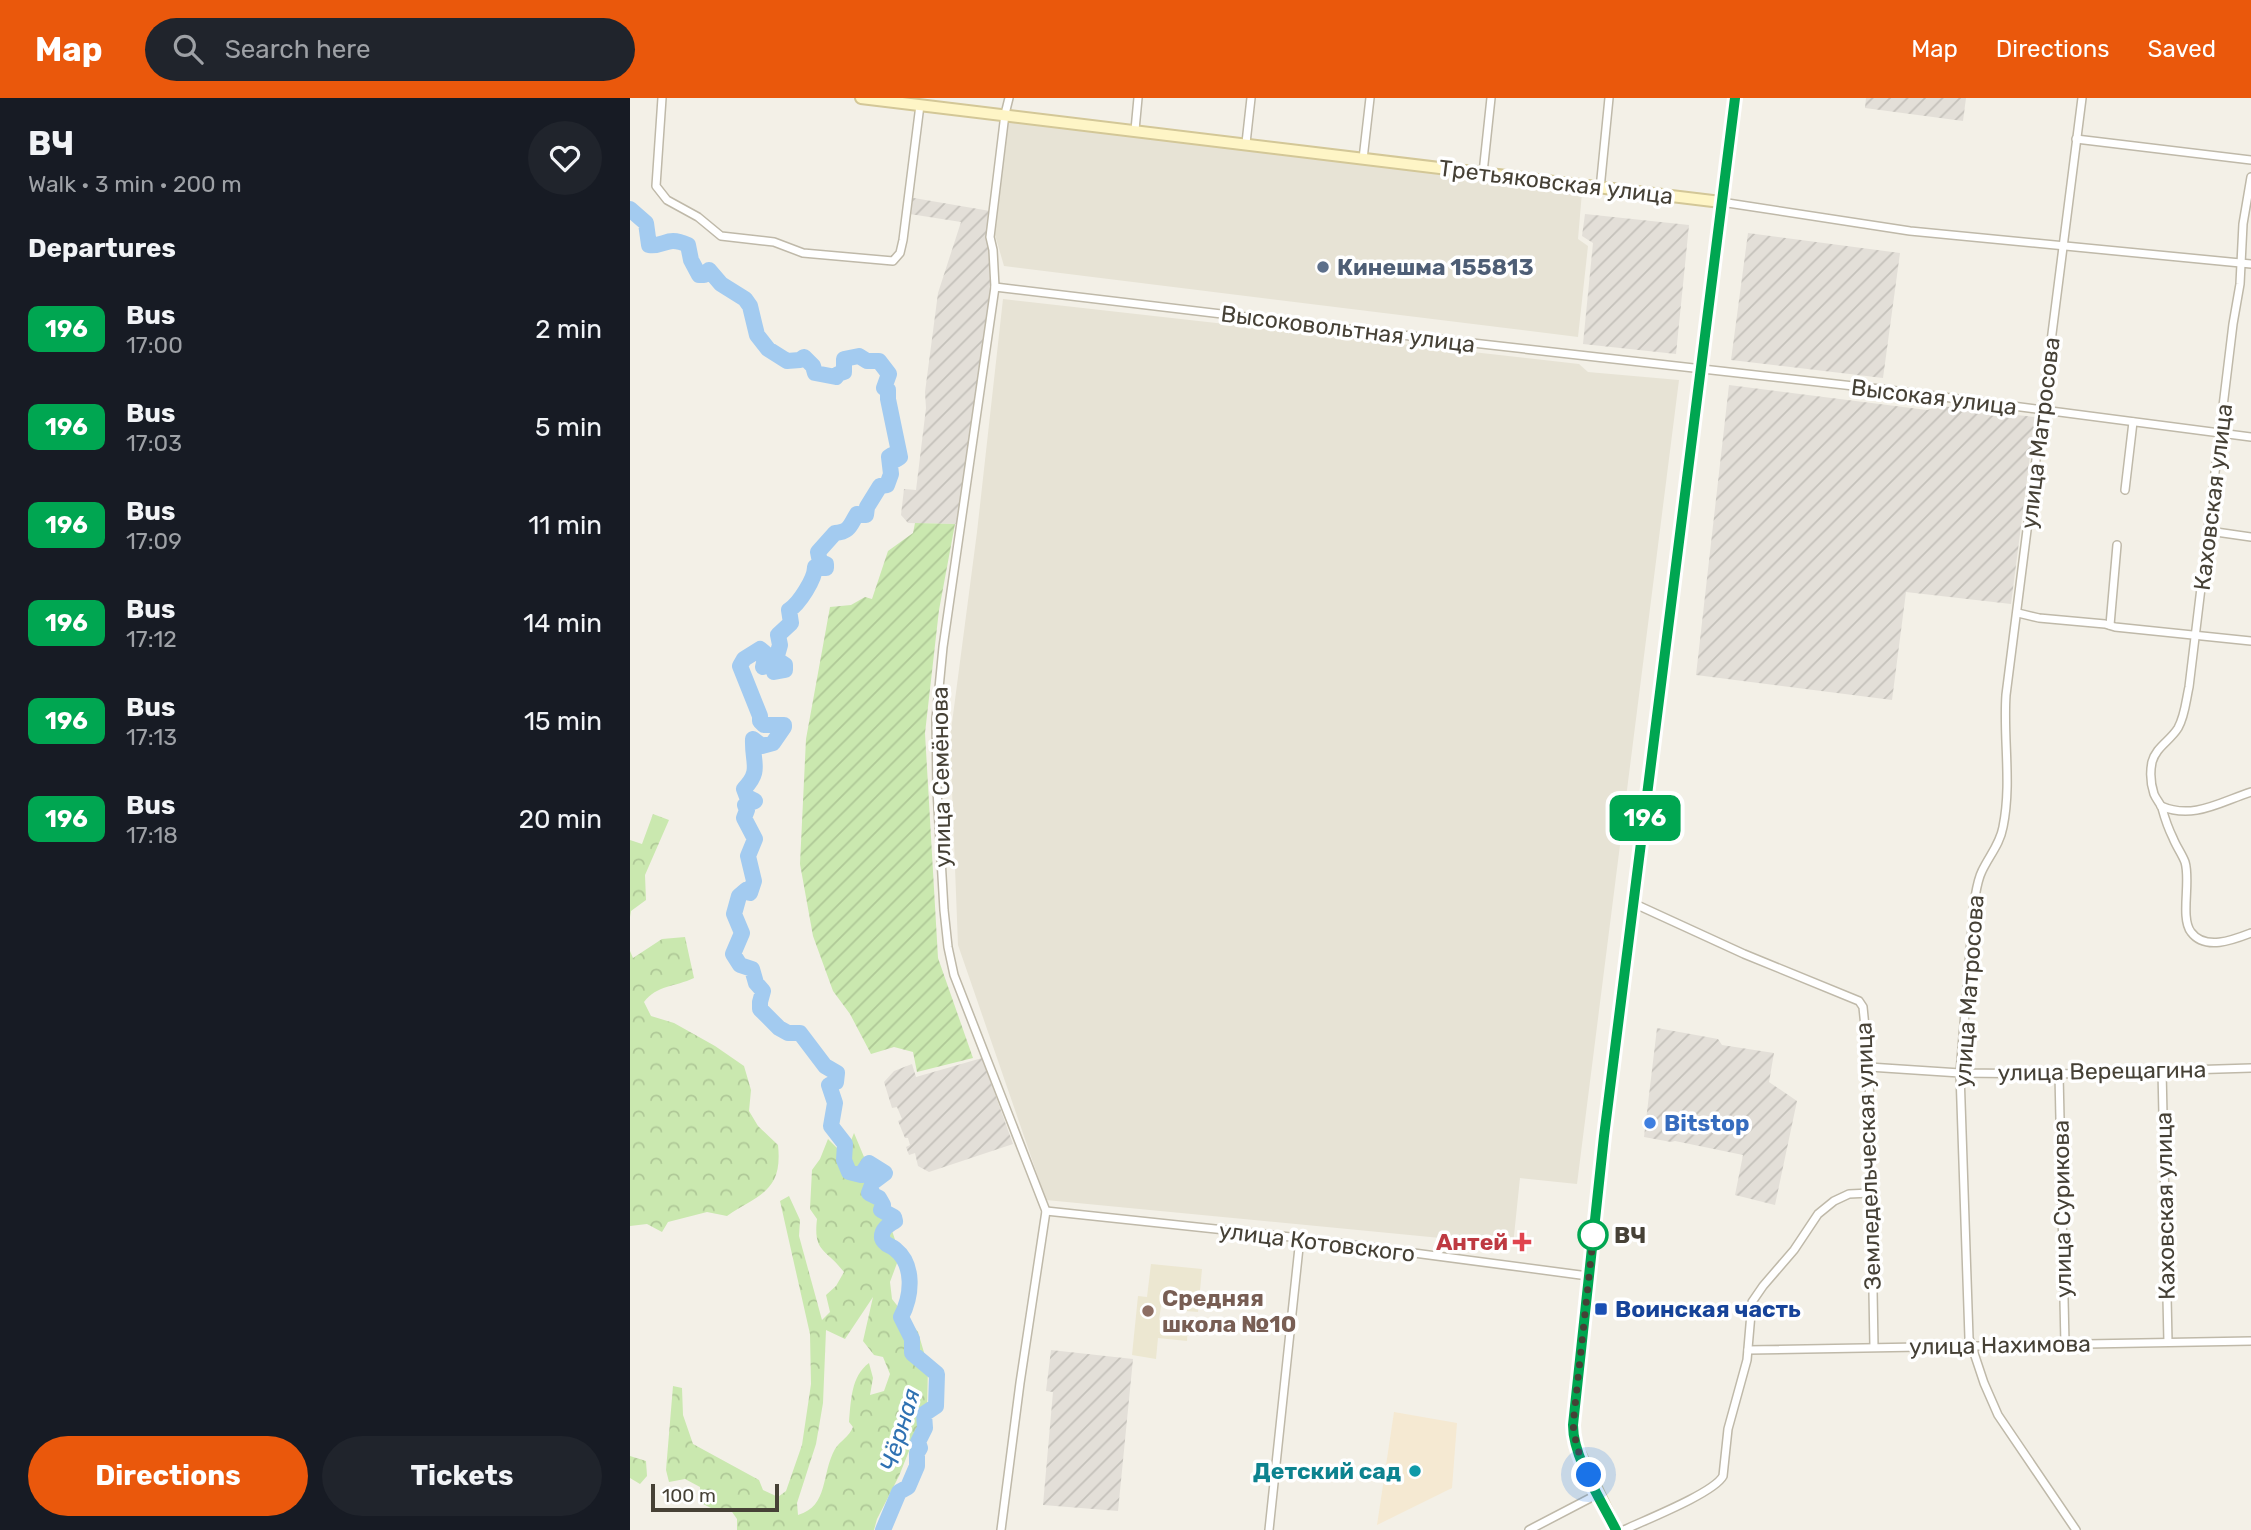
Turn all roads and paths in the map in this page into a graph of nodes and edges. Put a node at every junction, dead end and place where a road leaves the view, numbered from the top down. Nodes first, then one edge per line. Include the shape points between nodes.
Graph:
1 (662, 98) edge
2 (861, 98) edge
3 (1009, 98) edge
4 (1138, 98) edge
5 (1251, 98) edge
6 (1370, 98) edge
7 (1491, 98) edge
8 (1609, 98) edge
9 (1735, 98) edge
10 (2082, 98) edge
11 (920, 105) junction
12 (1005, 114) junction
13 (1136, 130) junction
14 (2077, 139) junction
15 (1245, 143) junction
16 (1363, 159) junction
17 (2251, 160) edge
18 (1483, 173) junction
19 (2251, 177) edge
20 (1600, 189) junction
21 (1721, 201) junction
22 (2063, 245) junction
23 (2241, 264) junction
24 (2251, 264) edge
25 (995, 287) junction
26 (1701, 369) junction
27 (2043, 411) junction
28 (2133, 422) junction
29 (2222, 434) junction
30 (2251, 437) edge
31 (2125, 490) dead end
32 (2209, 531) junction
33 (2251, 537) edge
34 (2117, 545) dead end
35 (2018, 613) junction
36 (2110, 625) junction
37 (2195, 635) junction
38 (2251, 641) edge
39 (2251, 792) edge
40 (2161, 806) junction
41 (1635, 904) junction
42 (2251, 933) edge
43 (1869, 1067) junction
44 (2251, 1068) edge
45 (2162, 1070) junction
46 (1960, 1073) junction
47 (2059, 1074) junction
48 (1871, 1193) junction
49 (1046, 1211) junction
50 (1300, 1238) junction
51 (1588, 1276) junction
52 (2251, 1340) edge
53 (2168, 1342) junction
54 (2065, 1344) junction
55 (1971, 1346) junction
56 (1874, 1347) junction
57 (1748, 1350) junction
58 (1598, 1494) junction
59 (1001, 1530) edge
60 (1269, 1530) edge
61 (1529, 1530) edge
62 (1616, 1530) edge
63 (1624, 1530) edge
64 (2076, 1530) edge

1 - 11 street via 656,186 667,200 721,236 774,242 803,253 892,261 903,240
2 - 11 street, Третьяковская улица
3 - 12 street, улица Семёнова
4 - 13 street
5 - 15 street
6 - 16 street
7 - 18 street
8 - 20 street
9 - 21 street
10 - 14 street, улица Матросова
11 - 12 street, Третьяковская улица
12 - 13 street, Третьяковская улица
12 - 25 street, улица Семёнова via 990,237
13 - 15 street, Третьяковская улица
14 - 17 street
14 - 22 street, улица Матросова
15 - 16 street, Третьяковская улица
16 - 18 street, Третьяковская улица
18 - 20 street, Третьяковская улица
19 - 23 street, Каховская улица
20 - 21 street, Третьяковская улица
21 - 22 street, Третьяковская улица via 1910,230
21 - 26 street
22 - 23 street, Третьяковская улица
22 - 27 street, улица Матросова
23 - 24 street, Третьяковская улица
23 - 29 street, Каховская улица
25 - 26 street, Высоковольтная улица
25 - 49 street, улица Семёнова via 940,676 938,804 954,975
26 - 27 street, Высокая улица
26 - 41 street
27 - 28 street, Высокая улица
27 - 35 street, улица Матросова
28 - 29 street, Высокая улица
28 - 31 street
29 - 30 street, Высокая улица
29 - 32 street, Каховская улица
32 - 33 street
32 - 37 street, Каховская улица
34 - 36 street
35 - 36 street
35 - 46 street, улица Матросова via 2005,717 2009,765 2003,827 1979,879 1974,903
36 - 37 street
37 - 38 street
37 - 40 street, Каховская улица via 2183,715 2152,764 2152,783
39 - 40 street via 2191,813
40 - 42 street, Каховская улица via 2185,860 2191,932 2212,943
41 - 43 street, Земледельческая улица via 1859,1001
41 - 51 street
43 - 46 street, улица Верещагина
43 - 48 street, Земледельческая улица
44 - 45 street, улица Верещагина
45 - 47 street, улица Верещагина
45 - 53 street, Каховская улица
46 - 47 street, улица Верещагина
46 - 55 street, улица Матросова
47 - 54 street, улица Сурикова
48 - 56 street, Земледельческая улица
48 - 57 street via 1849,1194 1818,1214 1752,1303
49 - 50 street, улица Котовского
49 - 59 street
50 - 51 street, улица Котовского
50 - 60 street
51 - 58 street via 1573,1432
52 - 53 street, улица Нахимова
53 - 54 street, улица Нахимова
54 - 55 street, улица Нахимова
55 - 56 street, улица Нахимова
55 - 64 street, улица Матросова via 1998,1415
56 - 57 street, улица Нахимова
57 - 63 street via 1720,1482
58 - 61 street
58 - 62 street

